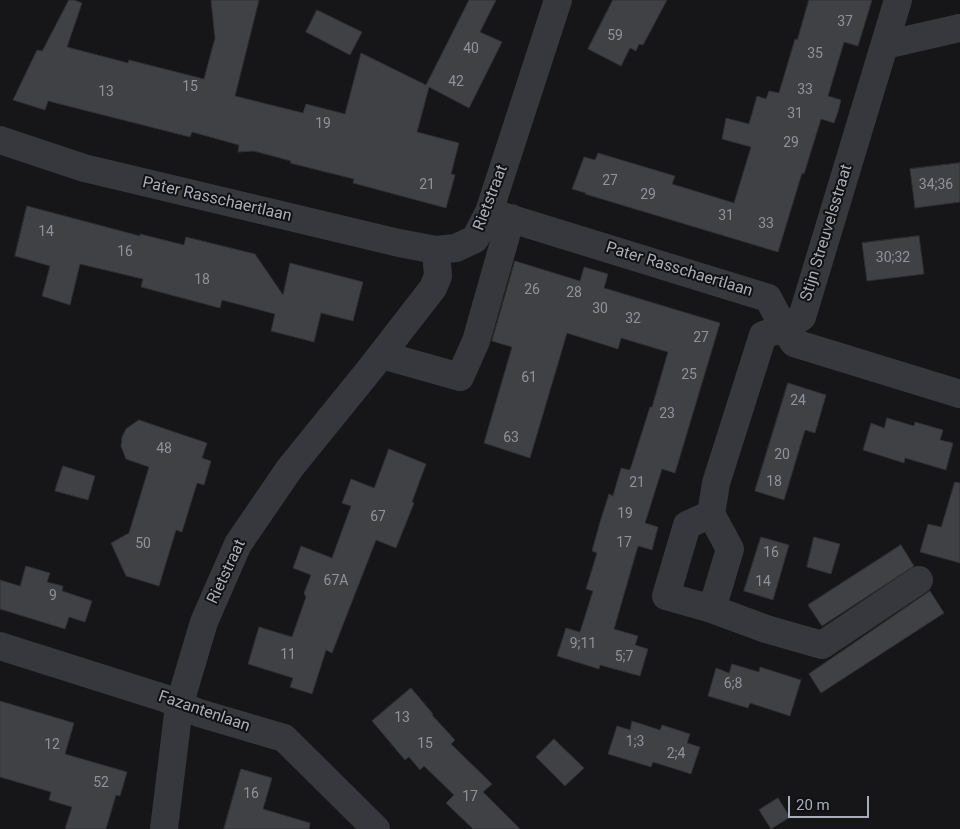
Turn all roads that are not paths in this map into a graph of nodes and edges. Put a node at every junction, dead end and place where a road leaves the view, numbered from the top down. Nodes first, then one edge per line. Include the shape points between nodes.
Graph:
1 (558, 0) edge
2 (898, 0) edge
3 (960, 28) edge
4 (885, 45) junction
5 (0, 140) edge
6 (500, 215) junction
7 (436, 250) junction
8 (784, 328) junction
9 (382, 355) junction
10 (960, 394) edge
11 (711, 514) junction
12 (919, 580) dead end
13 (712, 609) junction
14 (0, 646) edge
15 (179, 706) junction
16 (164, 829) edge
17 (376, 829) edge

1 - 6 street, Rietstraat
2 - 4 street, Stijn Streuvelsstraat
3 - 4 street
4 - 8 street, Stijn Streuvelsstraat via 802,317
5 - 7 street, Pater Rasschaertlaan via 84,168
6 - 7 street, Rietstraat via 475,239 456,248
6 - 8 street, Pater Rasschaertlaan via 768,298
6 - 9 street, Rietstraat via 476,341 460,377
7 - 9 street, Rietstraat via 438,276 433,288
8 - 10 street, Pater Rasschaertlaan via 794,343
8 - 11 street, Stijn Streuvelsstraat via 763,335 716,482
9 - 15 street, Rietstraat via 290,468 238,544 204,622
11 - 13 street via 730,549
11 - 13 street via 687,525 666,596
12 - 13 street via 822,645
14 - 15 street, Fazantenlaan via 164,698
15 - 16 street, Rietstraat
15 - 17 street, Fazantenlaan via 284,738

